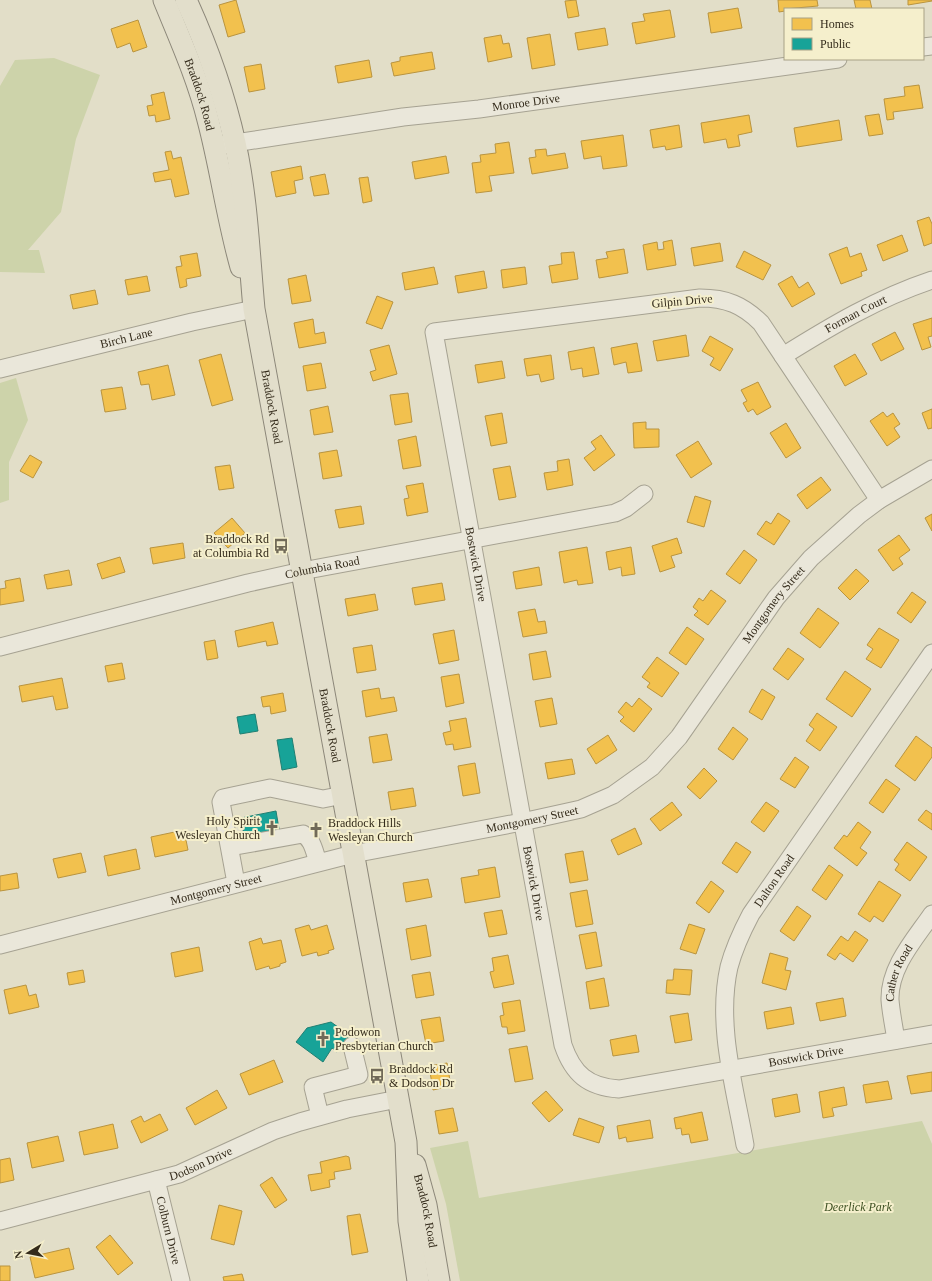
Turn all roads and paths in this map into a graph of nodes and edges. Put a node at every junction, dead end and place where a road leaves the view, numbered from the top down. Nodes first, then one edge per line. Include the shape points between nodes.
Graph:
1 (164, 0) edge
2 (186, 0) edge
3 (831, 60) edge
4 (235, 143) junction
5 (214, 146) junction
6 (932, 280) edge
7 (254, 309) junction
8 (434, 332) joint
9 (783, 356) junction
10 (0, 369) edge
11 (932, 469) edge
12 (644, 494) dead end
13 (879, 500) junction
14 (471, 539) junction
15 (302, 571) junction
16 (0, 647) edge
17 (932, 653) edge
18 (343, 795) junction
19 (522, 822) junction
20 (230, 847) junction
21 (353, 854) junction
22 (318, 862) junction
23 (236, 883) junction
24 (932, 914) edge
25 (0, 944) edge
26 (932, 1034) edge
27 (896, 1040) junction
28 (352, 1046) dead end
29 (732, 1069) junction
30 (398, 1099) junction
31 (320, 1116) junction
32 (406, 1142) junction
33 (745, 1145) dead end
34 (156, 1180) junction
35 (0, 1221) edge
36 (181, 1281) edge
37 (418, 1281) edge
38 (439, 1281) edge

1 - 5 main road, Braddock Road via 200,90
2 - 4 main road, Braddock Road via 211,60
3 - 4 street, Monroe Drive via 479,109 403,117
4 - 5 street, Monroe Drive
4 - 7 main road, Braddock Road via 246,216
5 - 7 main road, Braddock Road via 235,244
6 - 9 street, Forman Court via 872,304
7 - 10 street, Birch Lane
7 - 15 main road, Braddock Road
8 - 9 street, Gilpin Drive via 715,298 739,305 750,312
8 - 14 street, Bostwick Drive
9 - 13 street, Gilpin Drive
11 - 13 street, Montgomery Street
12 - 14 street, Columbia Road via 615,513
13 - 19 street, Montgomery Street via 811,558 792,579 679,737 652,767 619,791 590,805
14 - 15 street, Columbia Road
14 - 19 street, Bostwick Drive
15 - 16 street, Columbia Road
15 - 18 main road, Braddock Road
17 - 29 street, Dalton Road via 742,931 729,967 726,992 726,1034
18 - 20 street via 323,799 270,788 223,798 221,802
18 - 21 main road, Braddock Road
19 - 21 street, Montgomery Street
19 - 29 street, Bostwick Drive via 562,1045 576,1072 594,1084 619,1089
20 - 22 street via 302,834 312,844
20 - 23 street
21 - 22 street, Montgomery Street
21 - 30 main road, Braddock Road
22 - 23 street, Montgomery Street
23 - 25 street, Montgomery Street
24 - 27 street, Cather Road via 905,953 891,988
26 - 27 street, Bostwick Drive
27 - 29 street, Bostwick Drive
28 - 31 street via 359,1075 313,1087
29 - 33 street, Dalton Road
30 - 31 street, Dodson Drive
30 - 32 main road, Braddock Road
31 - 34 street, Dodson Drive via 273,1131 200,1165
32 - 37 main road, Braddock Road via 409,1221
32 - 38 main road, Braddock Road via 418,1172 426,1205
34 - 35 street, Dodson Drive
34 - 36 street, Colburn Drive

